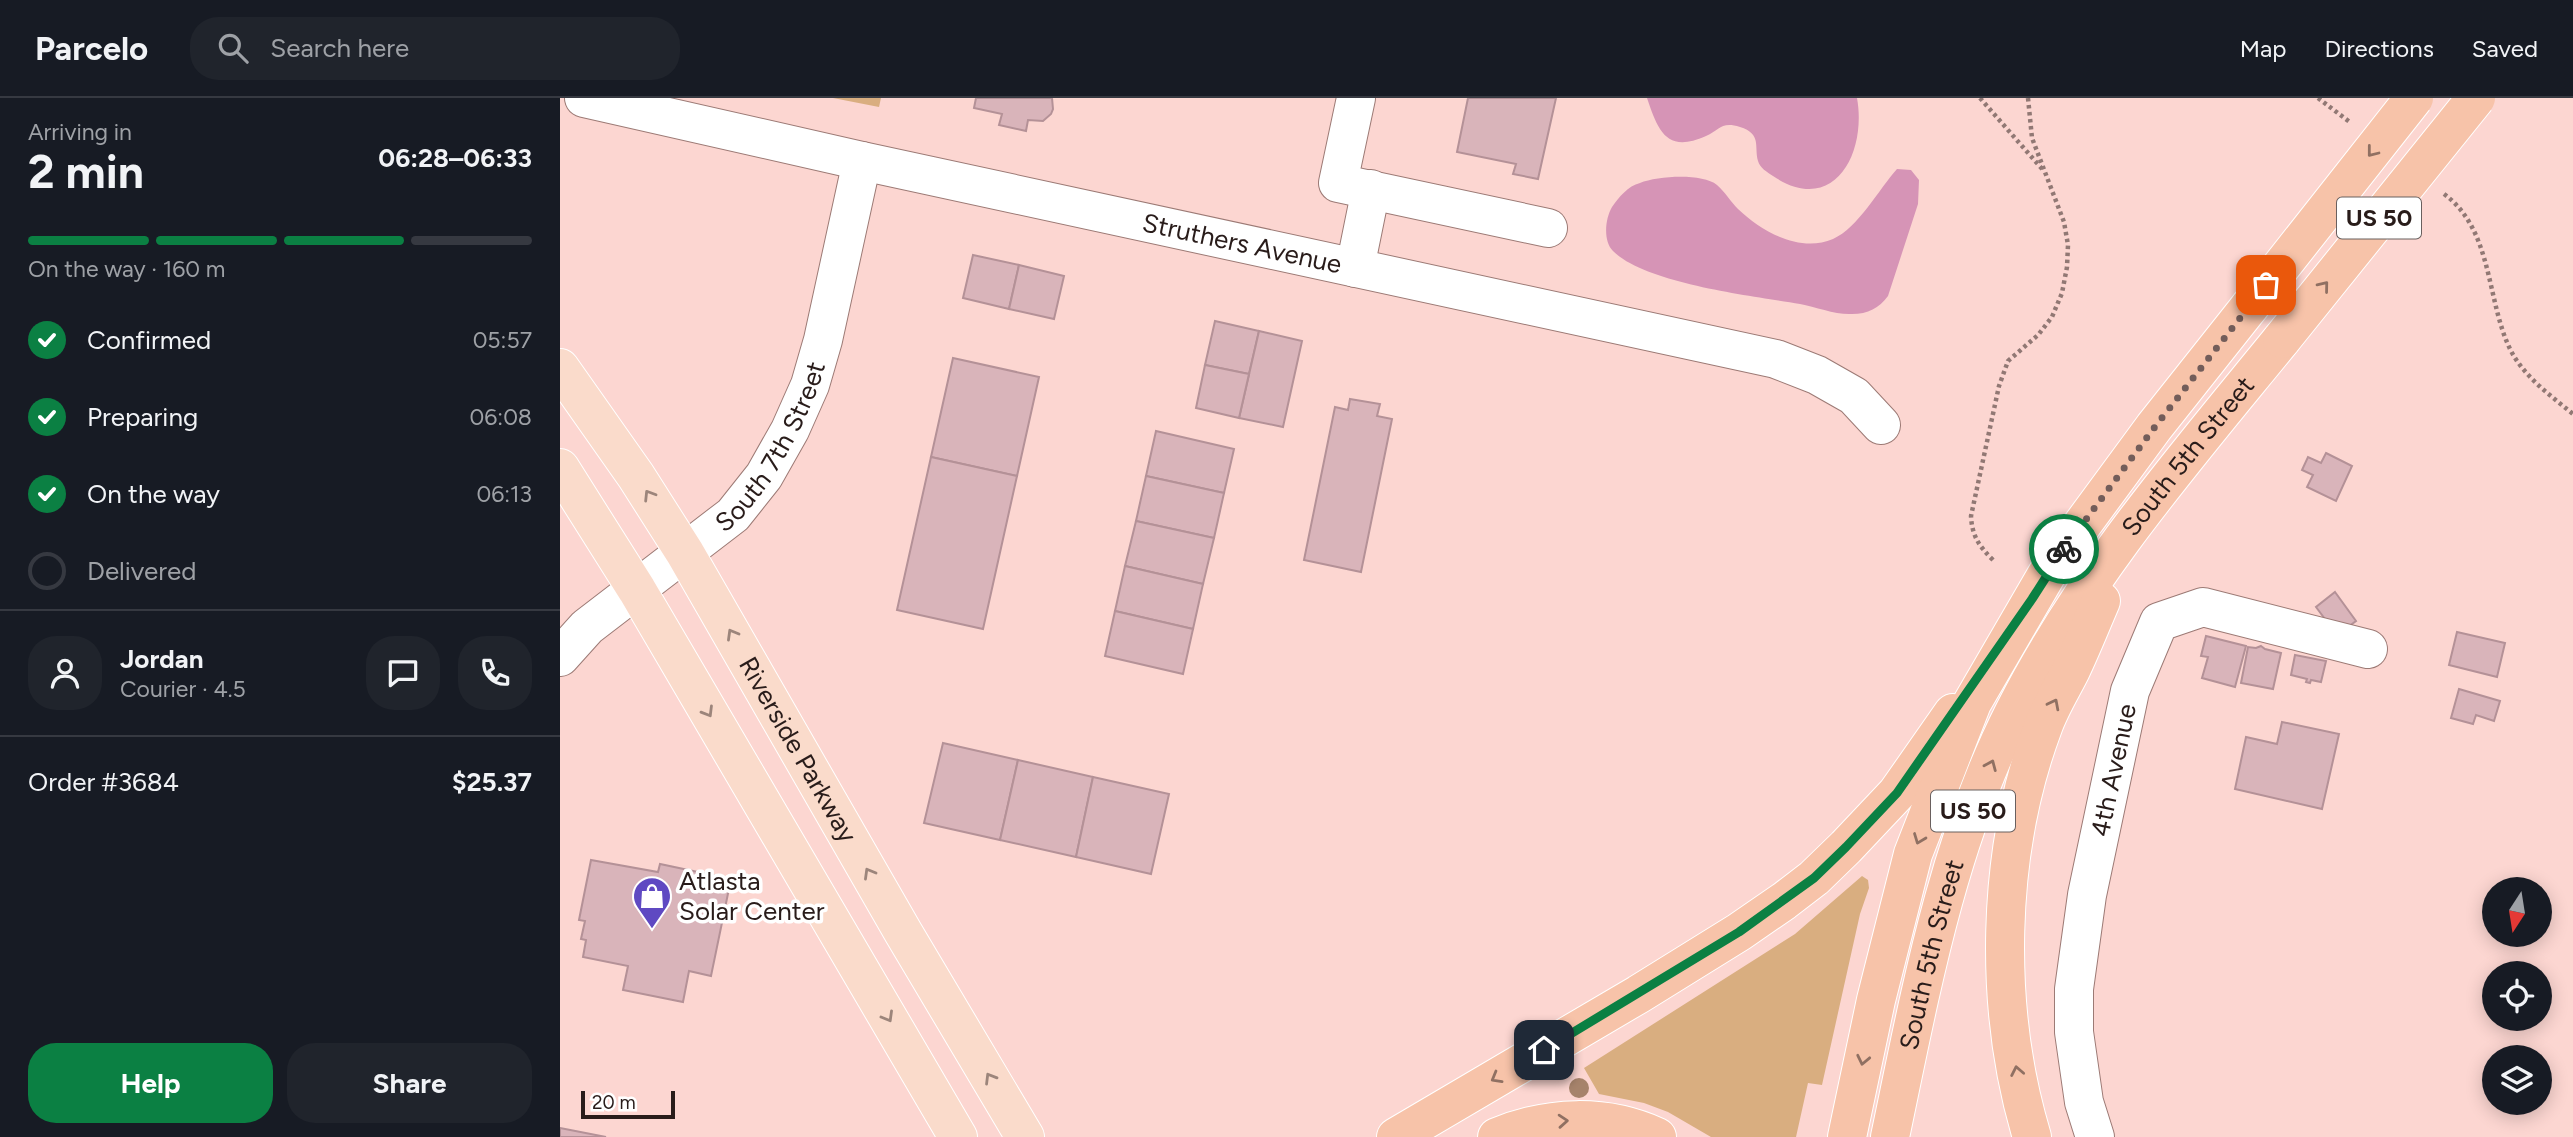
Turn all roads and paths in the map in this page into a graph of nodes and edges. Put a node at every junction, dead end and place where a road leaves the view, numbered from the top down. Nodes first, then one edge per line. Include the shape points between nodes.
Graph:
1 (584, 98) edge
2 (1356, 98) edge
3 (1980, 98) edge
4 (2028, 98) edge
5 (2318, 98) edge
6 (2414, 98) edge
7 (2476, 98) edge
8 (2351, 123) dead end
9 (862, 161) junction
10 (2045, 173) junction
11 (1371, 189) junction
12 (2441, 191) dead end
13 (1548, 228) dead end
14 (1355, 268) junction
15 (560, 368) edge
16 (2573, 414) edge
17 (1881, 425) dead end
18 (560, 468) edge
19 (2136, 518) junction
20 (685, 553) junction
21 (1993, 560) dead end
22 (637, 590) junction
23 (2032, 599) junction
24 (2368, 649) dead end
25 (560, 657) edge
26 (958, 1137) edge
27 (1025, 1137) edge
28 (1396, 1137) edge
29 (1497, 1137) edge
30 (1657, 1137) edge
31 (1847, 1137) edge
32 (1890, 1137) edge
33 (2032, 1137) edge
34 (2095, 1137) edge

1 - 9 street, Struthers Avenue
2 - 11 street via 1338,183
3 - 10 path
4 - 10 path via 2032,138
5 - 8 path
6 -> 23 highway, South 5th Street / US 50, bridge via 2138,449
19 -> 7 highway, South 5th Street / US 50, bridge
9 - 14 street, Struthers Avenue
9 - 20 street, South 7th Street via 823,340 790,430 764,476 733,515
10 - 21 path via 2064,222 2067,267 2052,317 2008,361 1999,386 1971,516 1978,544
11 - 13 street
11 - 14 street
12 - 16 path via 2459,208 2480,243 2501,324 2519,366
14 - 17 street, Struthers Avenue via 1776,359 1854,396
20 -> 15 main road, Riverside Parkway
18 - 22 main road
32 -> 19 highway, South 5th Street / US 50 via 1936,930 1983,783 2014,713 2066,619
33 -> 19 highway via 2007,1001 2005,941 2013,838 2043,726
20 - 22 street, South 7th Street
27 -> 20 main road, Riverside Parkway
22 - 25 street, South 7th Street via 587,627
22 -> 26 main road
23 -> 28 highway via 1897,793 1814,878 1728,939
23 -> 31 highway, South 5th Street / US 50 via 1972,704 1913,855
24 - 34 street, 4th Avenue via 2203,607 2159,622 2130,691 2087,895 2074,989 2077,1055
29 -> 30 highway via 1525,1126 1581,1119 1609,1122

